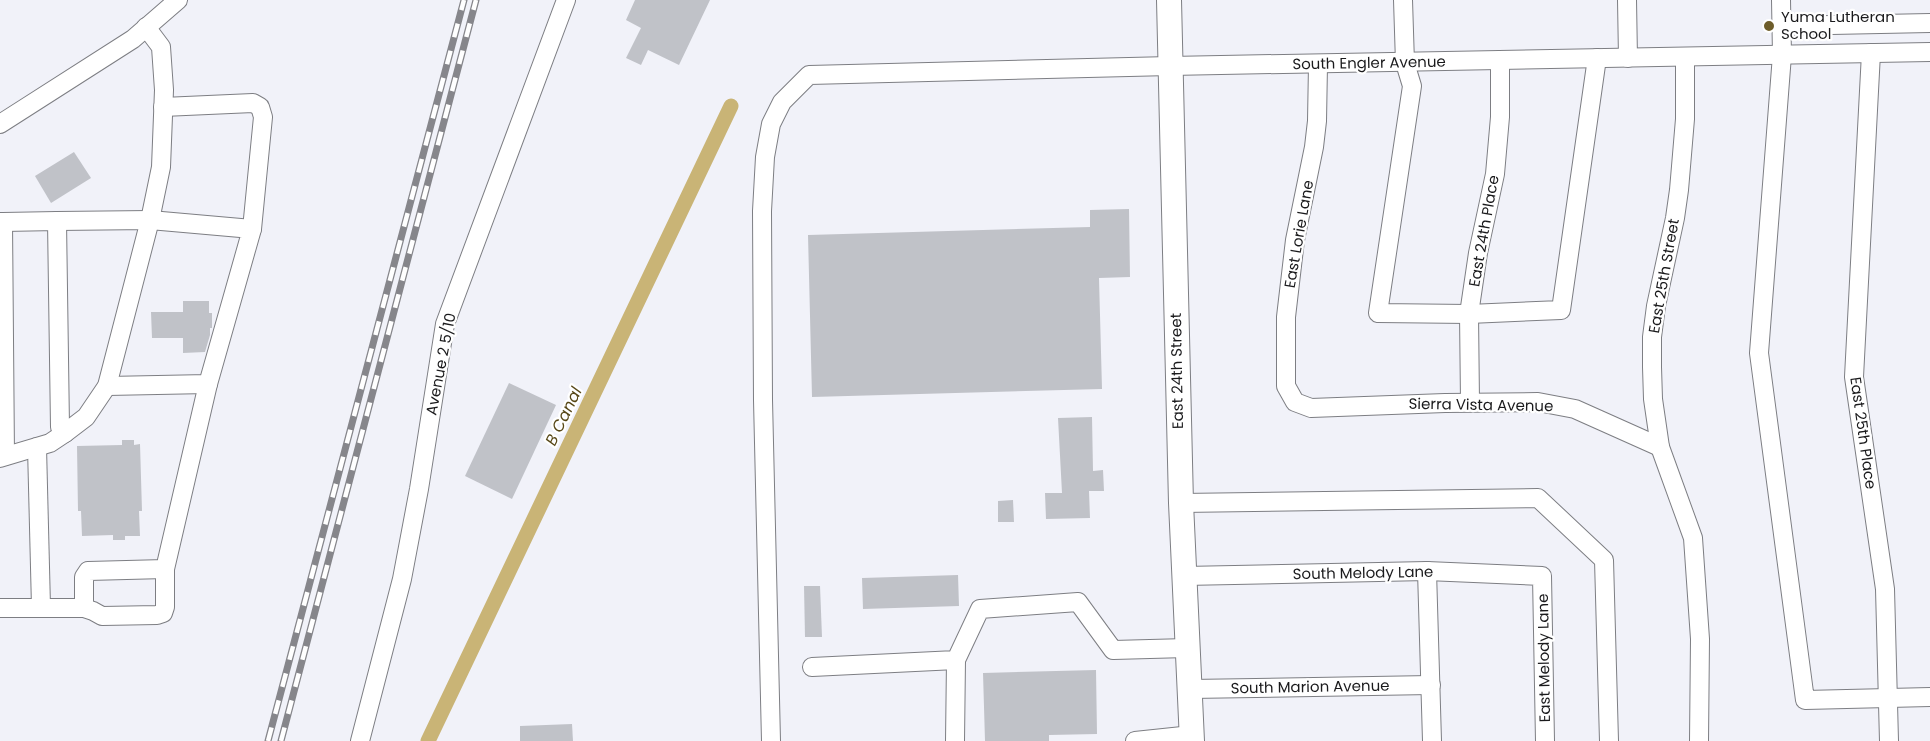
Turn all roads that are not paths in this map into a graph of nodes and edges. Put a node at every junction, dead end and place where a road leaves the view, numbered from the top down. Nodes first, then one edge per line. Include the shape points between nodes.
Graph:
1 (178, 0) edge
2 (566, 0) edge
3 (1169, 0) edge
4 (1403, 0) edge
5 (1627, 0) edge
6 (1781, 0) edge
7 (1930, 23) edge
8 (1782, 26) junction
9 (146, 27) junction
10 (1930, 52) edge
11 (1871, 53) junction
12 (1782, 55) junction
13 (1685, 57) junction
14 (1597, 58) junction
15 (1628, 58) junction
16 (1500, 60) junction
17 (1405, 63) junction
18 (1318, 65) junction
19 (1170, 66) junction
20 (163, 107) junction
21 (0, 124) edge
22 (150, 220) junction
23 (57, 221) junction
24 (1, 222) edge
25 (252, 229) junction
26 (1469, 314) junction
27 (2, 349) edge
28 (208, 384) junction
29 (107, 386) junction
30 (1294, 402) joint
31 (1470, 402) junction
32 (65, 433) junction
33 (37, 447) junction
34 (1660, 447) junction
35 (3, 457) edge
36 (1181, 503) junction
37 (165, 568) junction
38 (1427, 571) junction
39 (1184, 576) junction
40 (1542, 576) joint
41 (41, 607) junction
42 (0, 608) edge
43 (84, 608) junction
44 (1187, 648) junction
45 (956, 660) junction
46 (812, 667) dead end
47 (1431, 685) junction
48 (1190, 689) junction
49 (1930, 697) edge
50 (1888, 698) junction
51 (1192, 738) edge
52 (360, 741) edge
53 (771, 741) edge
54 (955, 741) edge
55 (1135, 741) edge
56 (1431, 741) edge
57 (1545, 741) edge
58 (1609, 741) edge
59 (1699, 741) edge
60 (1890, 741) edge

1 - 9 street
2 - 52 street, Avenue 2 5/10 via 445,324 402,579
3 - 19 main road, East 24th Street
4 - 17 street
5 - 15 street
6 - 8 street
7 - 8 street
8 - 12 street
9 - 20 street via 161,47
9 - 21 street
10 - 11 street, South Engler Avenue
11 - 12 street, South Engler Avenue
11 - 50 street, East 25th Place via 1854,377 1885,589
12 - 13 street, South Engler Avenue
12 - 50 street via 1759,352 1805,700
13 - 15 street, South Engler Avenue
13 - 34 street, East 25th Street via 1679,190 1652,337 1653,399
14 - 15 street, South Engler Avenue
14 - 16 street, South Engler Avenue
14 - 26 street via 1561,310
16 - 17 street, South Engler Avenue
16 - 26 street, East 24th Place via 1495,174
17 - 18 street, South Engler Avenue
17 - 26 street via 1412,86 1378,313
18 - 19 street, South Engler Avenue
18 - 30 street, East Lorie Lane via 1314,147 1295,240 1286,317 1286,386
19 - 36 main road, East 24th Street
19 - 53 street, South Engler Avenue via 809,75 782,102 771,124 762,211
20 - 22 street via 162,167
20 - 25 street via 253,103 260,107 263,117
22 - 23 street
22 - 25 street
22 - 29 street
23 - 24 street
23 - 32 street via 60,426
24 - 27 street
25 - 28 street
26 - 31 street, East 24th Place
27 - 35 street
28 - 29 street
28 - 37 street
29 - 32 street via 86,417
30 - 31 street, Sierra Vista Avenue via 1311,408
31 - 34 street, Sierra Vista Avenue via 1538,402 1575,409
32 - 33 street
33 - 35 street
33 - 41 street
34 - 59 street, East 25th Street via 1693,538 1700,639
36 - 39 main road, East 24th Street
36 - 58 street via 1538,498 1604,560
37 - 43 street via 88,571 84,577
37 - 43 street via 163,613 102,616
38 - 39 street, South Melody Lane
38 - 40 street, South Melody Lane
38 - 47 street
39 - 44 main road, East 24th Street
40 - 57 street, East Melody Lane
41 - 42 street
41 - 43 street
44 - 45 street via 1113,650 1078,602 980,609
44 - 48 main road, East 24th Street
45 - 46 street
45 - 54 street
47 - 48 street, South Marion Avenue
47 - 56 street
48 - 51 main road, East 24th Street
49 - 50 street
50 - 60 street, East 25th Place
51 - 55 street

